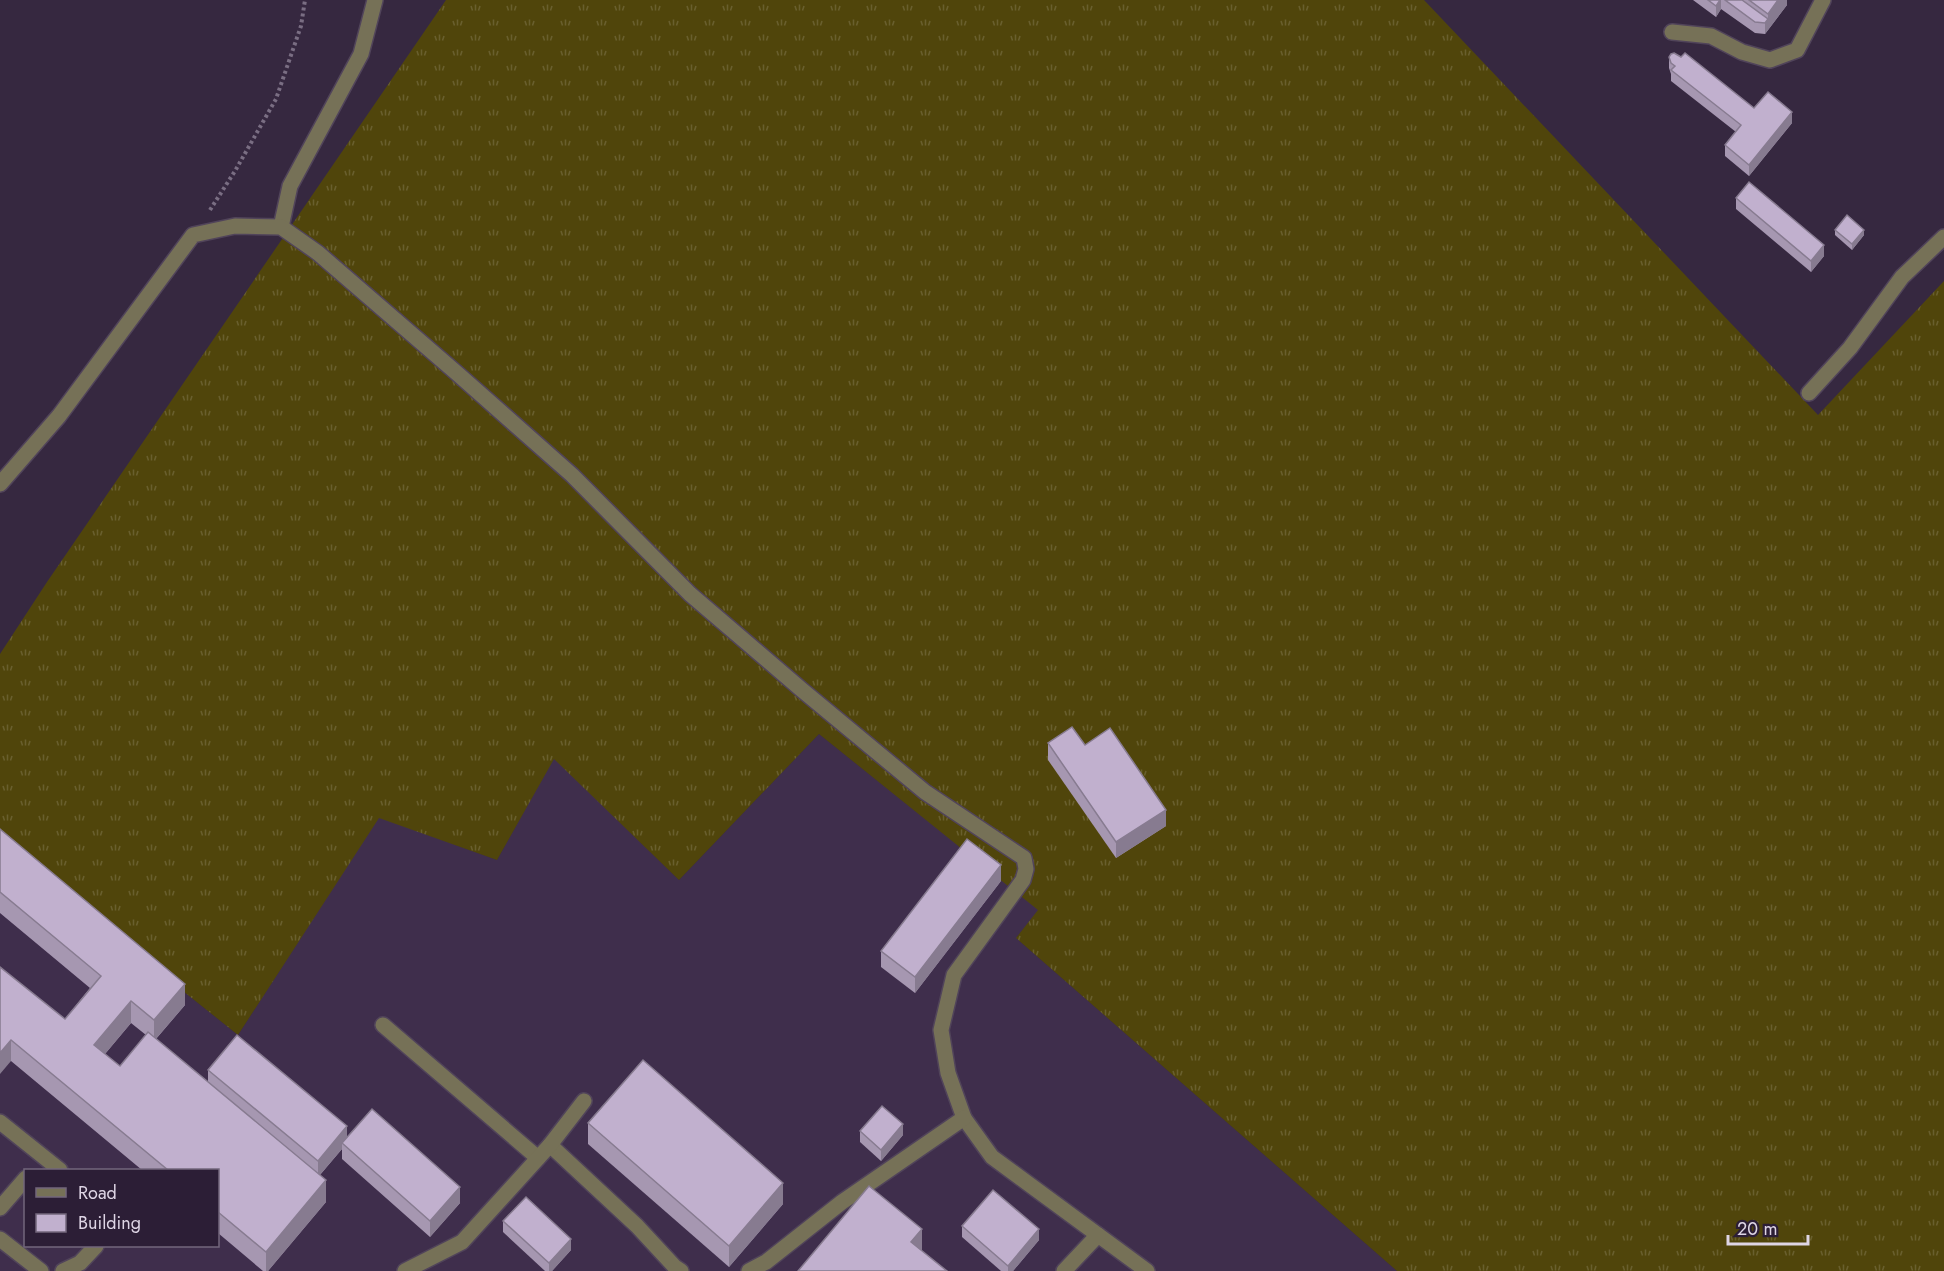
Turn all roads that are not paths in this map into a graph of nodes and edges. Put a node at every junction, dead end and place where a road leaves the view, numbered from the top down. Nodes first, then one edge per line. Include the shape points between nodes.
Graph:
1 (375, 0) edge
2 (1823, 0) edge
3 (1672, 32) dead end
4 (281, 226) junction
5 (1944, 237) edge
6 (1809, 393) dead end
7 (0, 484) edge
8 (383, 1025) dead end
9 (584, 1101) dead end
10 (964, 1118) junction
11 (0, 1122) edge
12 (549, 1145) junction
13 (44, 1157) junction
14 (538, 1158) junction
15 (33, 1169) edge
16 (59, 1169) edge
17 (24, 1180) edge
18 (0, 1208) edge
19 (1098, 1235) junction
20 (0, 1239) edge
21 (94, 1247) edge
22 (41, 1271) edge
23 (63, 1271) edge
24 (405, 1271) edge
25 (681, 1271) edge
26 (749, 1271) edge
27 (1064, 1271) edge
28 (1147, 1271) edge

1 - 4 street via 361,54 290,186
2 - 3 street via 1797,50 1770,60 1742,52 1712,36
4 - 7 street via 235,226 193,235 59,416
4 - 10 street via 318,253 572,475 690,594 802,690 925,792 1024,858 1023,880 954,975 940,1030 948,1073
5 - 6 street via 1902,277 1850,348
8 - 14 street
9 - 12 street
10 - 19 street via 992,1157
10 - 26 street
11 - 13 street
12 - 14 street
12 - 25 street
13 - 15 street
13 - 16 street
14 - 24 street via 462,1242
17 - 18 street
19 - 27 street
19 - 28 street
20 - 22 street
21 - 23 street via 80,1263

